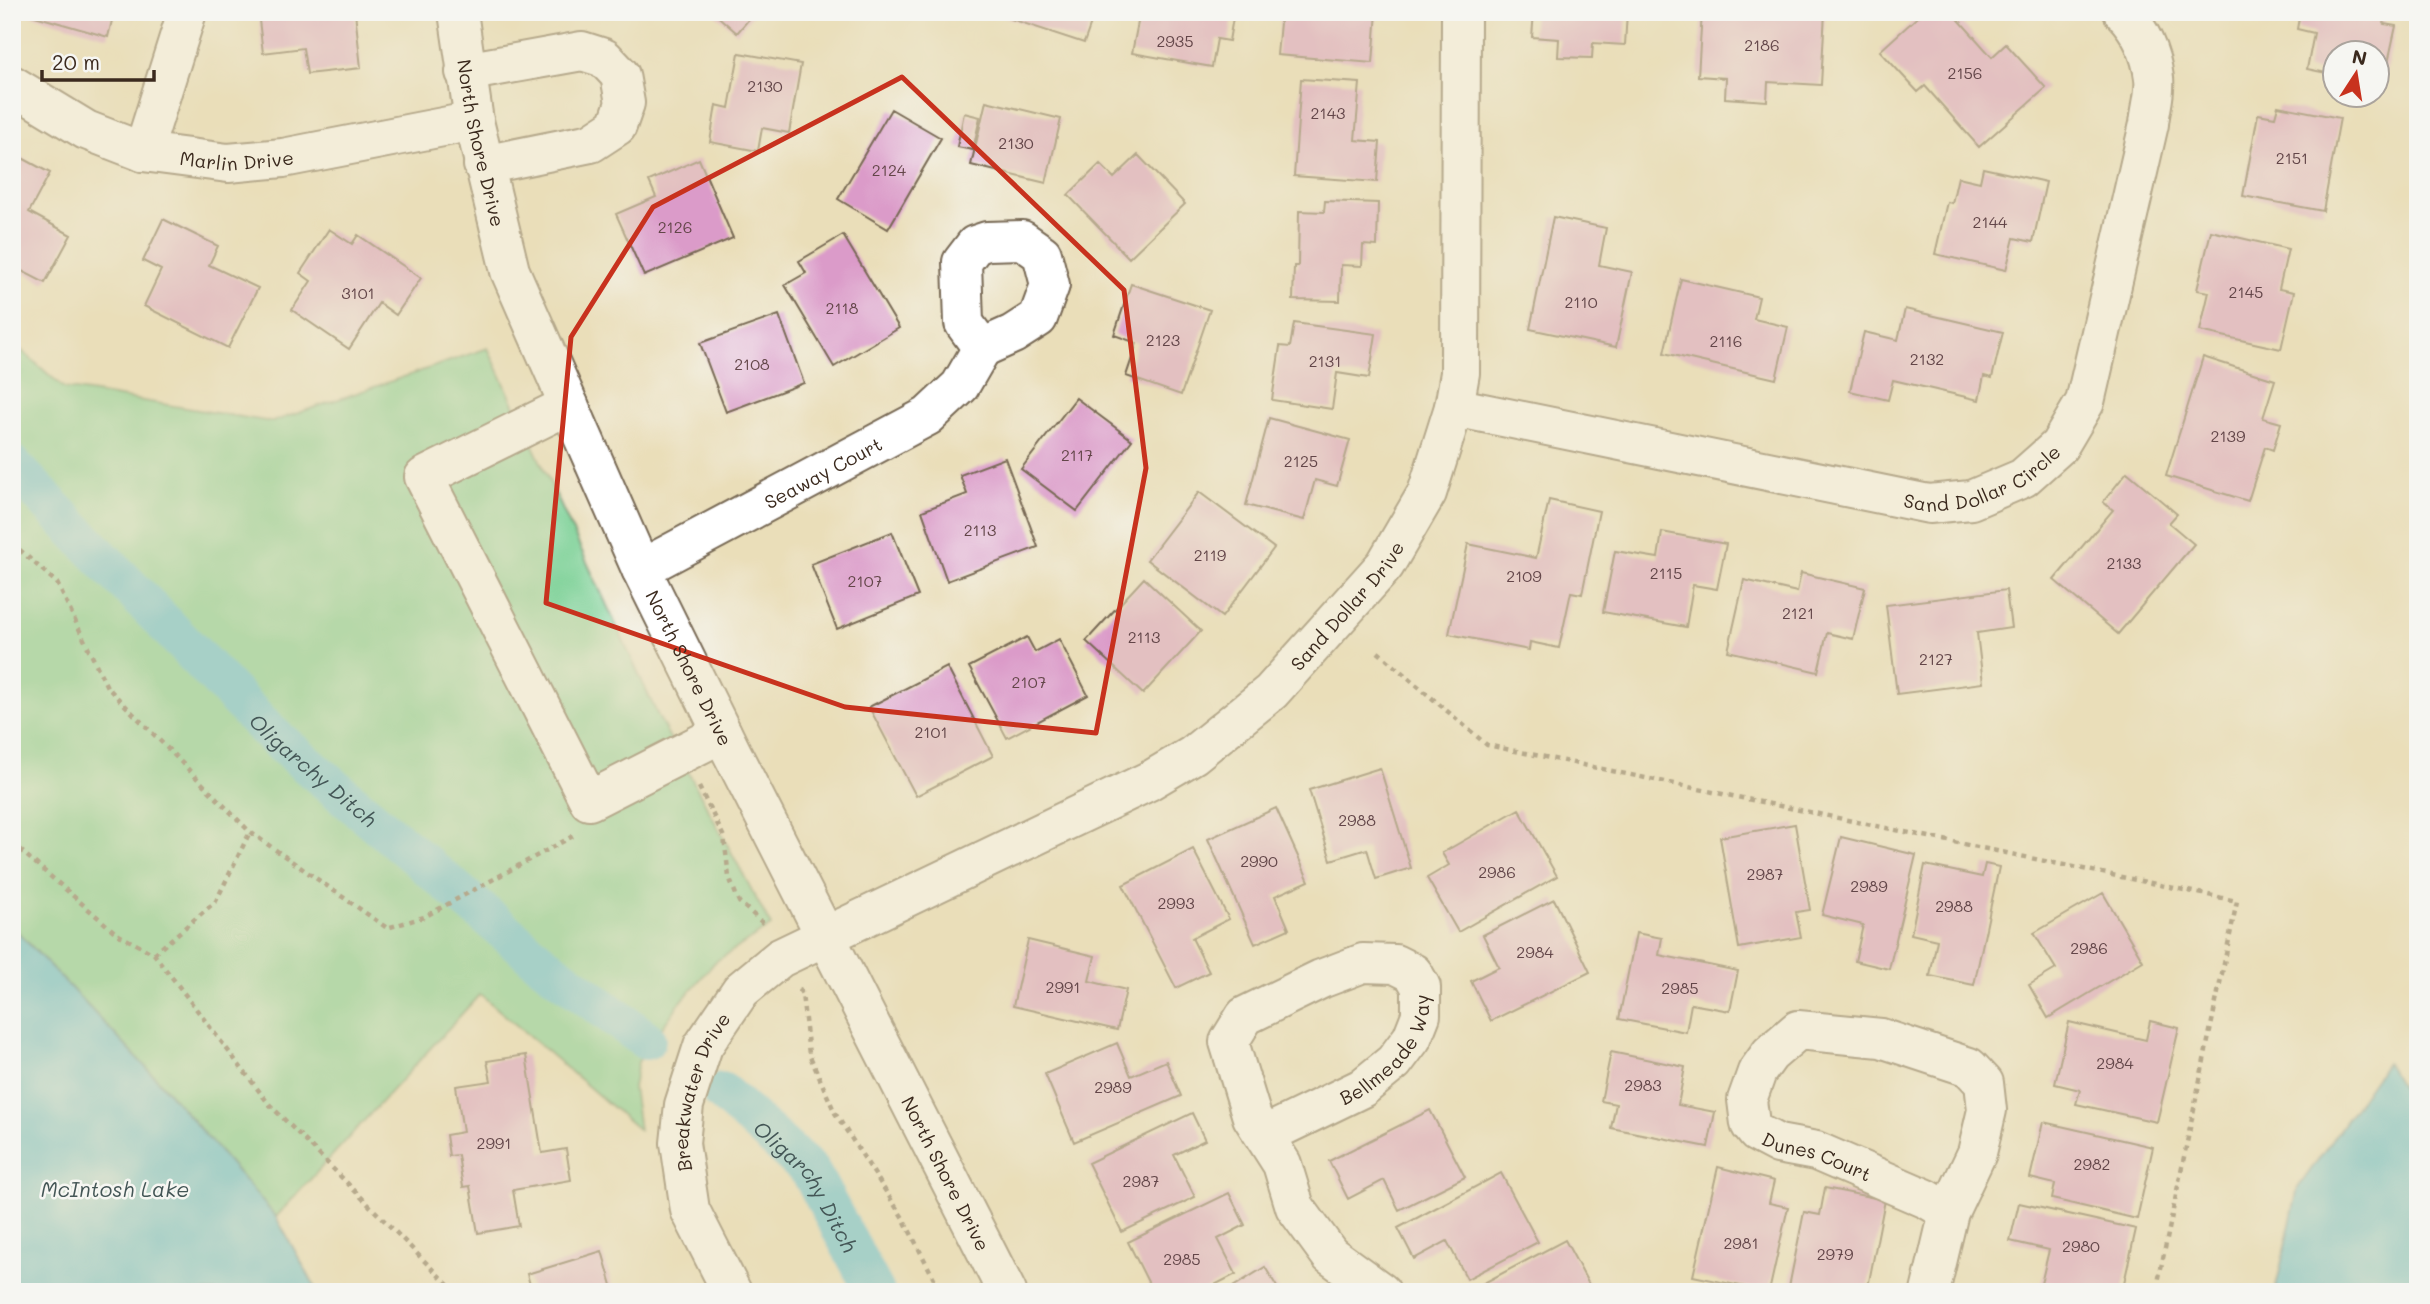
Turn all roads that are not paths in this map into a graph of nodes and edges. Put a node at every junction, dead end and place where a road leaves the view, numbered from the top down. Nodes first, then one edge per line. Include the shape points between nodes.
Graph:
1 (187, 12) edge
2 (458, 12) edge
3 (1461, 12) edge
4 (2123, 12) edge
5 (465, 72) junction
6 (12, 85) edge
7 (474, 121) junction
8 (143, 152) junction
9 (483, 165) junction
10 (982, 348) dead end
11 (569, 405) junction
12 (1454, 407) junction
13 (641, 569) junction
14 (722, 733) junction
15 (825, 935) junction
16 (1265, 1135) junction
17 (1949, 1212) junction
18 (732, 1292) edge
19 (1007, 1292) edge
20 (1381, 1292) edge
21 (1930, 1292) edge

1 - 8 street
2 - 5 street, North Shore Drive
3 - 12 street, Sand Dollar Drive via 1460,373
4 - 12 street, Sand Dollar Circle via 2138,27 2155,79 2149,124 2085,402 2059,446 2023,478 1971,500 1928,504
5 - 7 street, North Shore Drive
5 - 9 street via 582,51 604,58 620,75 625,103 617,126 592,143
6 - 8 street, Marlin Drive via 86,130
7 - 8 street, Marlin Drive via 283,158 228,163
7 - 9 street, North Shore Drive
9 - 11 street, North Shore Drive via 510,271
10 - 13 street, Seaway Court via 960,386 928,416
11 - 13 street, North Shore Drive
11 - 14 street via 424,477 589,801
12 - 15 street, Sand Dollar Drive via 1427,493 1385,565 1271,692 1193,755 1149,781
13 - 14 street, North Shore Drive
14 - 15 street, North Shore Drive
15 - 18 street, Breakwater Drive via 780,958 741,990 703,1046 684,1105 680,1143 690,1210
15 - 19 street, North Shore Drive
16 - 16 street, Bellmeade Way via 1362,1088 1394,1062 1412,1038 1421,1015 1421,987 1413,973 1395,964 1363,964 1245,1016 1229,1042 1252,1117
16 - 20 street, Bellmeade Way via 1282,1164 1295,1207 1329,1255
17 - 17 street, Dunes Court via 1977,1153 1987,1110 1984,1083 1969,1068 1881,1038 1798,1030 1770,1054 1757,1072 1748,1100 1750,1124 1757,1133 1778,1144 1816,1151
17 - 21 street, Dunes Court

